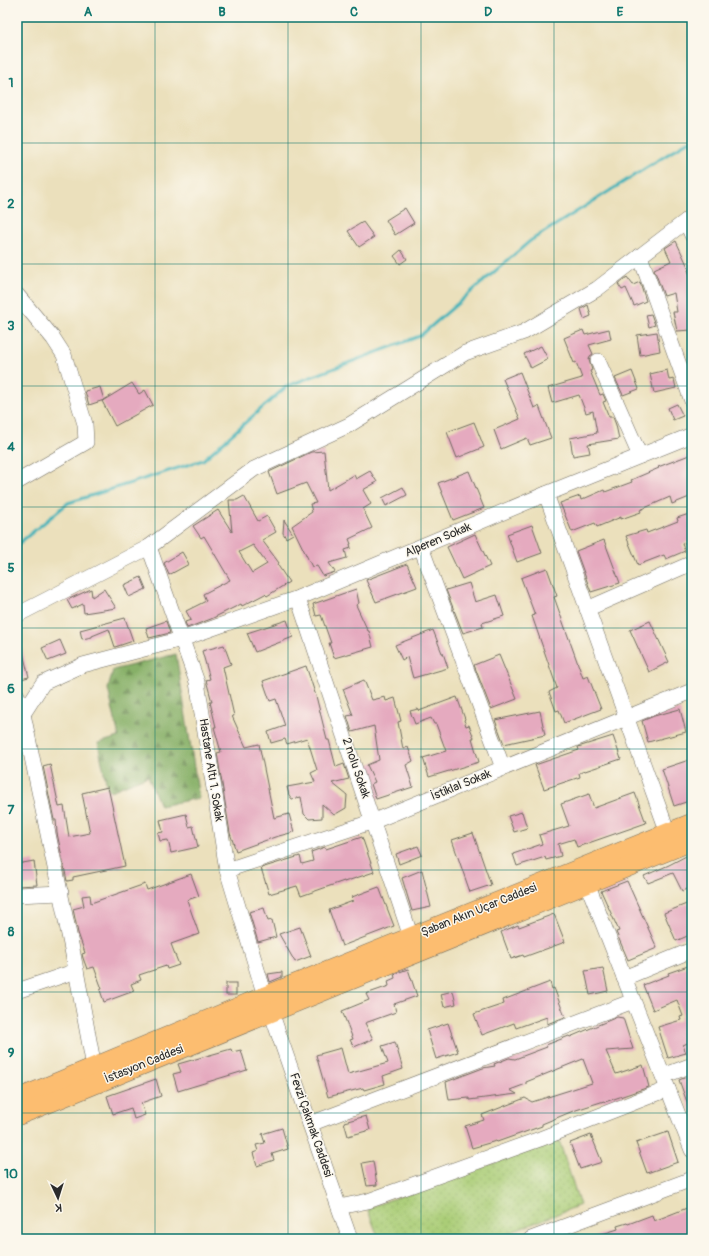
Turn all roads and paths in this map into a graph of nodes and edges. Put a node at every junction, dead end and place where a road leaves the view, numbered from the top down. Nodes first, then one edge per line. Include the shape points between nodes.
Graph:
1 (689, 219) edge
2 (692, 235) edge
3 (640, 256) junction
4 (17, 295) edge
5 (598, 361) dead end
6 (692, 401) edge
7 (692, 435) edge
8 (640, 456) junction
9 (17, 482) edge
10 (546, 494) junction
11 (149, 547) junction
12 (421, 547) junction
13 (692, 563) edge
14 (298, 598) junction
15 (587, 609) junction
16 (17, 616) edge
17 (182, 639) junction
18 (692, 691) edge
19 (17, 695) edge
20 (20, 717) edge
21 (627, 718) junction
22 (503, 768) junction
23 (374, 821) junction
24 (692, 823) edge
25 (668, 833) junction
26 (692, 841) edge
27 (227, 870) junction
28 (587, 883) junction
29 (60, 893) junction
30 (17, 895) edge
31 (411, 937) junction
32 (692, 950) edge
33 (76, 971) junction
34 (624, 978) junction
35 (17, 991) edge
36 (633, 1001) junction
37 (268, 1004) junction
38 (692, 1065) edge
39 (97, 1075) junction
40 (666, 1083) junction
41 (17, 1099) edge
42 (17, 1116) edge
43 (310, 1124) junction
44 (692, 1150) edge
45 (692, 1180) edge
46 (339, 1207) junction
47 (350, 1239) edge
48 (531, 1239) edge

1 - 2 street
1 - 3 street
3 - 6 street
3 - 11 street via 597,289 524,332 465,353 349,425 254,469
4 - 9 street via 64,355 85,424 86,442
5 - 8 street
7 - 8 street, Alperen Sokak
8 - 10 street, Alperen Sokak
10 - 12 street, Alperen Sokak
10 - 15 street
11 - 16 street
11 - 17 street, Hastane Altı 1. Sokak
12 - 14 street, Alperen Sokak
12 - 22 street
13 - 15 street
14 - 17 street, Alperen Sokak
14 - 23 street, 2 nolu Sokak
15 - 21 street
17 - 20 street, Alperen Sokak via 83,665 43,682
17 - 27 street, Hastane Altı 1. Sokak via 196,682
18 - 21 street, İstiklal Sokak
19 - 20 street
20 - 29 street
21 - 22 street, İstiklal Sokak
21 - 25 street
22 - 23 street, İstiklal Sokak
23 - 27 street, İstiklal Sokak
23 - 31 street, 2 nolu Sokak
24 - 25 main road, Şaban Akın Uçar Caddesi
25 - 31 main road, Şaban Akın Uçar Caddesi
26 - 28 main road, Şaban Akın Uçar Caddesi
27 - 37 street, Hastane Altı 1. Sokak
28 - 34 street
28 - 37 main road, Şaban Akın Uçar Caddesi
29 - 30 street
29 - 33 street
31 - 37 main road, Şaban Akın Uçar Caddesi
32 - 34 street
33 - 35 street
33 - 39 street
34 - 36 street
36 - 40 street
36 - 43 street
37 - 39 main road, İstasyon Caddesi
37 - 43 street, Fevzi Çakmak Caddesi
38 - 40 street
39 - 41 main road, İstasyon Caddesi
39 - 42 main road, İstasyon Caddesi
40 - 44 street
40 - 46 street via 540,1140 368,1201
43 - 46 street, Fevzi Çakmak Caddesi
45 - 48 street
46 - 47 street, Fevzi Çakmak Caddesi

